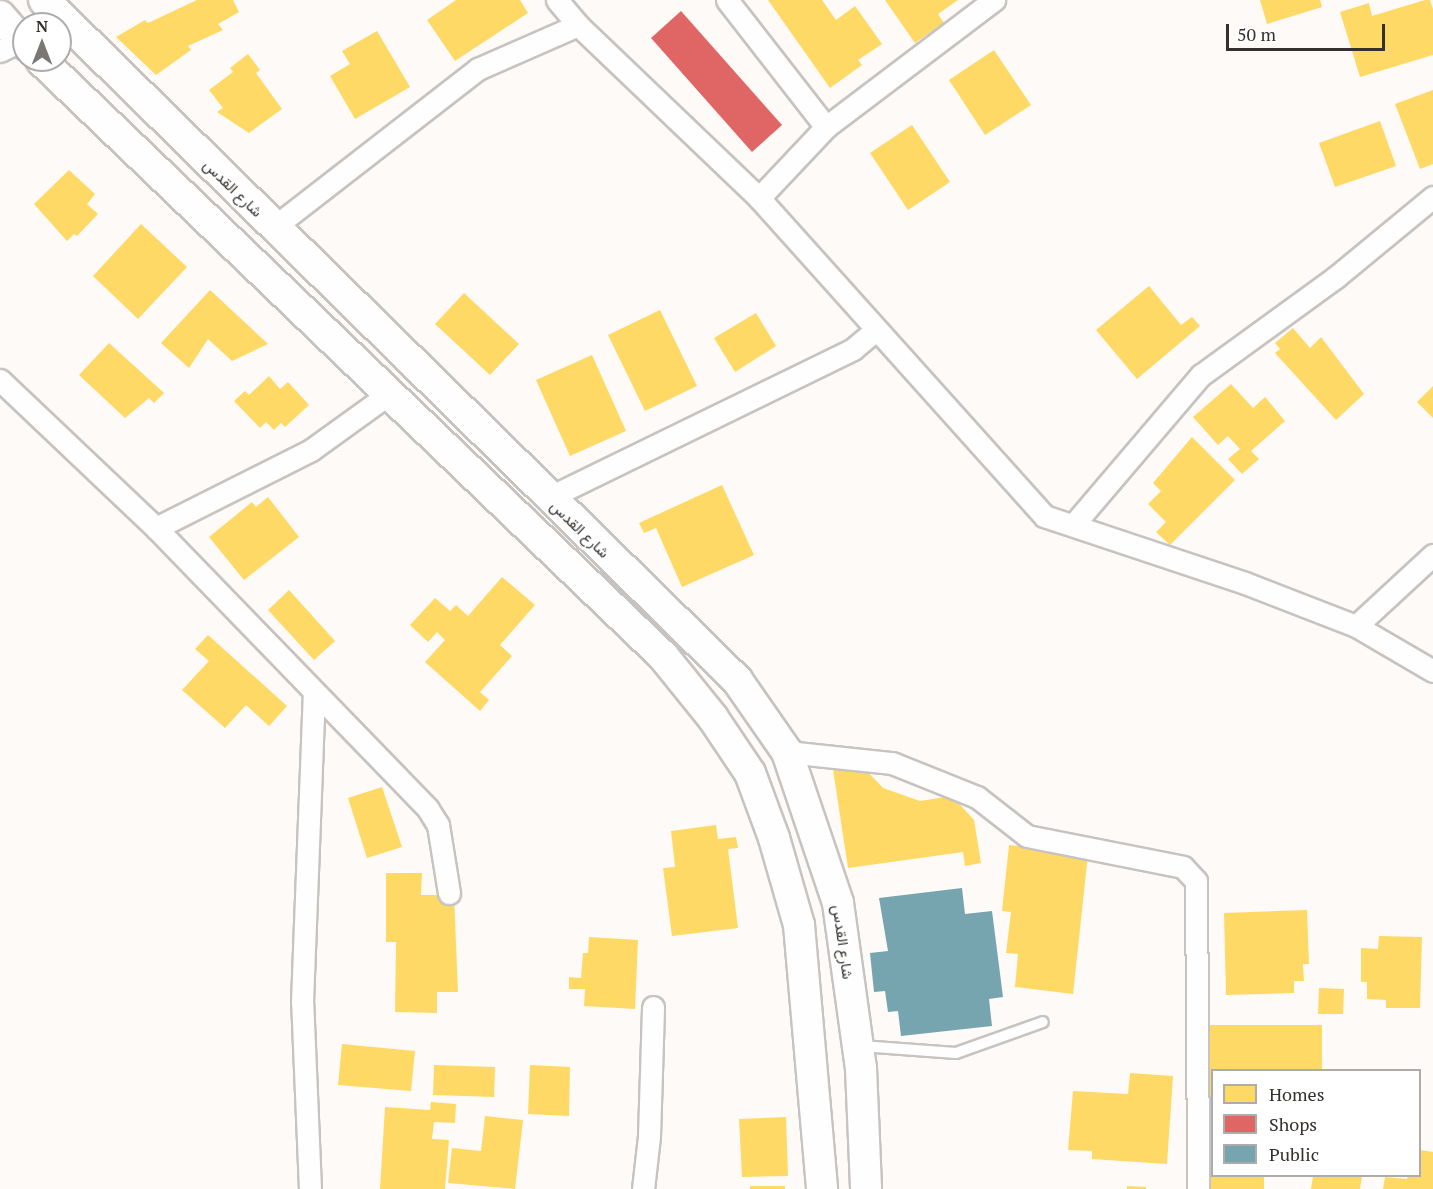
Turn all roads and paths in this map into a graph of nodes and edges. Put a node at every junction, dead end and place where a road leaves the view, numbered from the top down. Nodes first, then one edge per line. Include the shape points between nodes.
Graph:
1 (557, 0) edge
2 (728, 0) edge
3 (994, 0) edge
4 (0, 16) edge
5 (578, 25) junction
6 (12, 33) edge
7 (72, 35) edge
8 (49, 72) edge
9 (826, 128) junction
10 (1433, 197) edge
11 (759, 198) junction
12 (274, 227) junction
13 (242, 250) junction
14 (876, 330) junction
15 (0, 380) edge
16 (390, 393) junction
17 (548, 498) junction
18 (1074, 524) junction
19 (156, 528) junction
20 (1433, 555) edge
21 (1356, 626) junction
22 (1433, 671) edge
23 (314, 692) junction
24 (787, 752) junction
25 (449, 893) dead end
26 (653, 1007) dead end
27 (1042, 1022) dead end
28 (858, 1046) junction
29 (313, 1185) edge
30 (643, 1189) edge
31 (822, 1189) edge
32 (866, 1189) edge
33 (1198, 1189) edge

1 - 5 street
2 - 9 street
3 - 9 street
4 - 6 main road
5 - 11 street
5 - 12 street via 478,69
7 - 12 main road, شارع القدس
8 - 13 main road
9 - 11 street
10 - 18 street via 1336,277 1201,375
11 - 14 street
12 - 13 main road
12 - 17 main road, شارع القدس
13 - 16 main road
14 - 17 street via 853,349
14 - 18 street via 1044,516
15 - 19 street
16 - 19 street via 311,450
16 - 31 main road via 663,656 750,773 799,925
17 - 24 main road, شارع القدس via 737,680
18 - 21 street
19 - 23 street
20 - 21 street
21 - 22 street
23 - 25 street via 429,809 438,825
23 - 29 street via 302,1002
24 - 28 main road, شارع القدس via 838,903
24 - 33 street via 891,763 977,798 1027,836 1183,867 1196,881
26 - 30 street via 649,1136
27 - 28 lane via 956,1053
28 - 32 main road, شارع القدس

